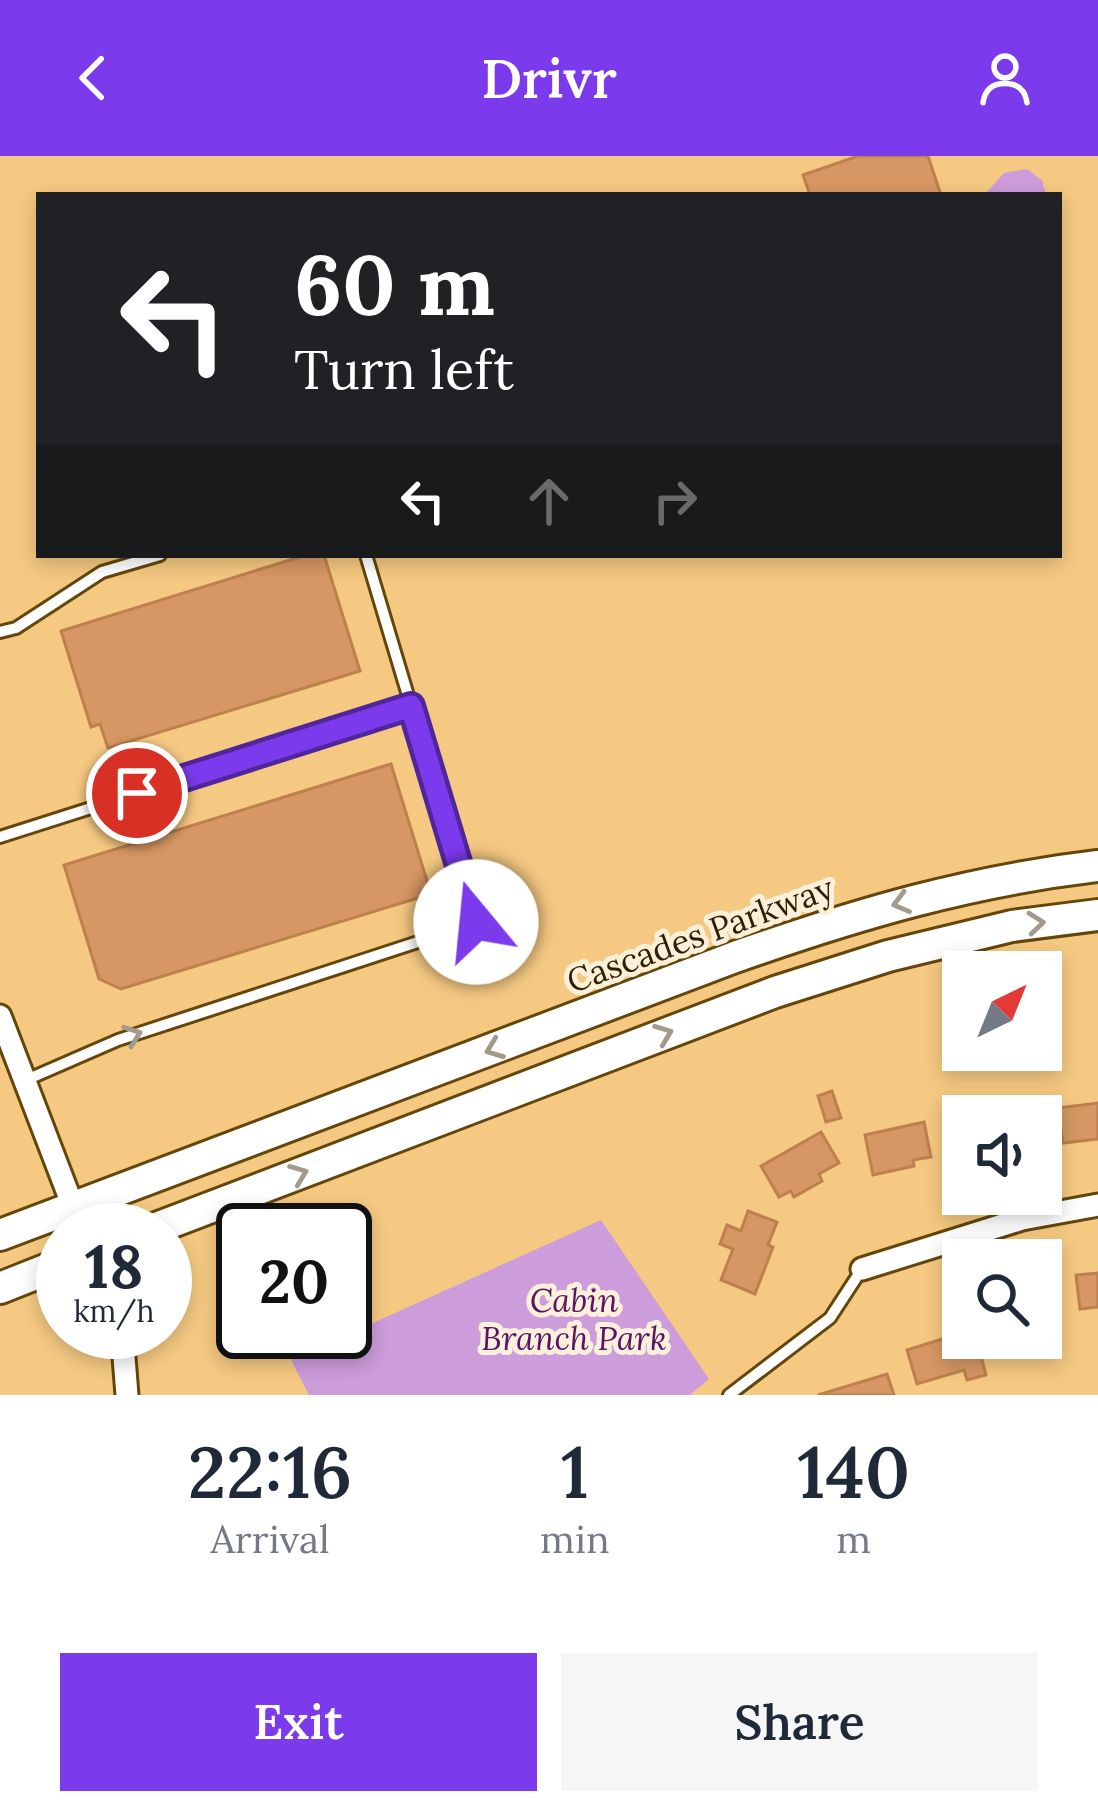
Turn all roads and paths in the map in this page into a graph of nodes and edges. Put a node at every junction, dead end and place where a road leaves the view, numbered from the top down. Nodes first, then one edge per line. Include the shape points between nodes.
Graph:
1 (150, 558) edge
2 (367, 558) edge
3 (0, 632) edge
4 (411, 706) junction
5 (0, 837) edge
6 (1098, 866) edge
7 (1098, 915) edge
8 (0, 1016) edge
9 (25, 1080) junction
10 (71, 1203) edge
11 (117, 1203) edge
12 (1098, 1205) edge
13 (192, 1214) edge
14 (36, 1228) edge
15 (0, 1235) edge
16 (862, 1269) joint
17 (36, 1274) edge
18 (0, 1288) edge
19 (124, 1359) edge
20 (127, 1395) edge
21 (729, 1395) edge

1 - 3 lane via 102,572
2 - 4 lane
4 - 5 lane
9 -> 4 lane via 231,1000 476,922
6 -> 11 main road, Cascades Parkway via 954,890 842,920
13 -> 7 main road via 775,992 1012,926
8 - 9 street
9 - 10 street
12 - 16 street via 1022,1219
14 - 15 main road, Cascades Parkway
16 - 21 lane via 830,1318
17 - 18 main road
19 - 20 street

